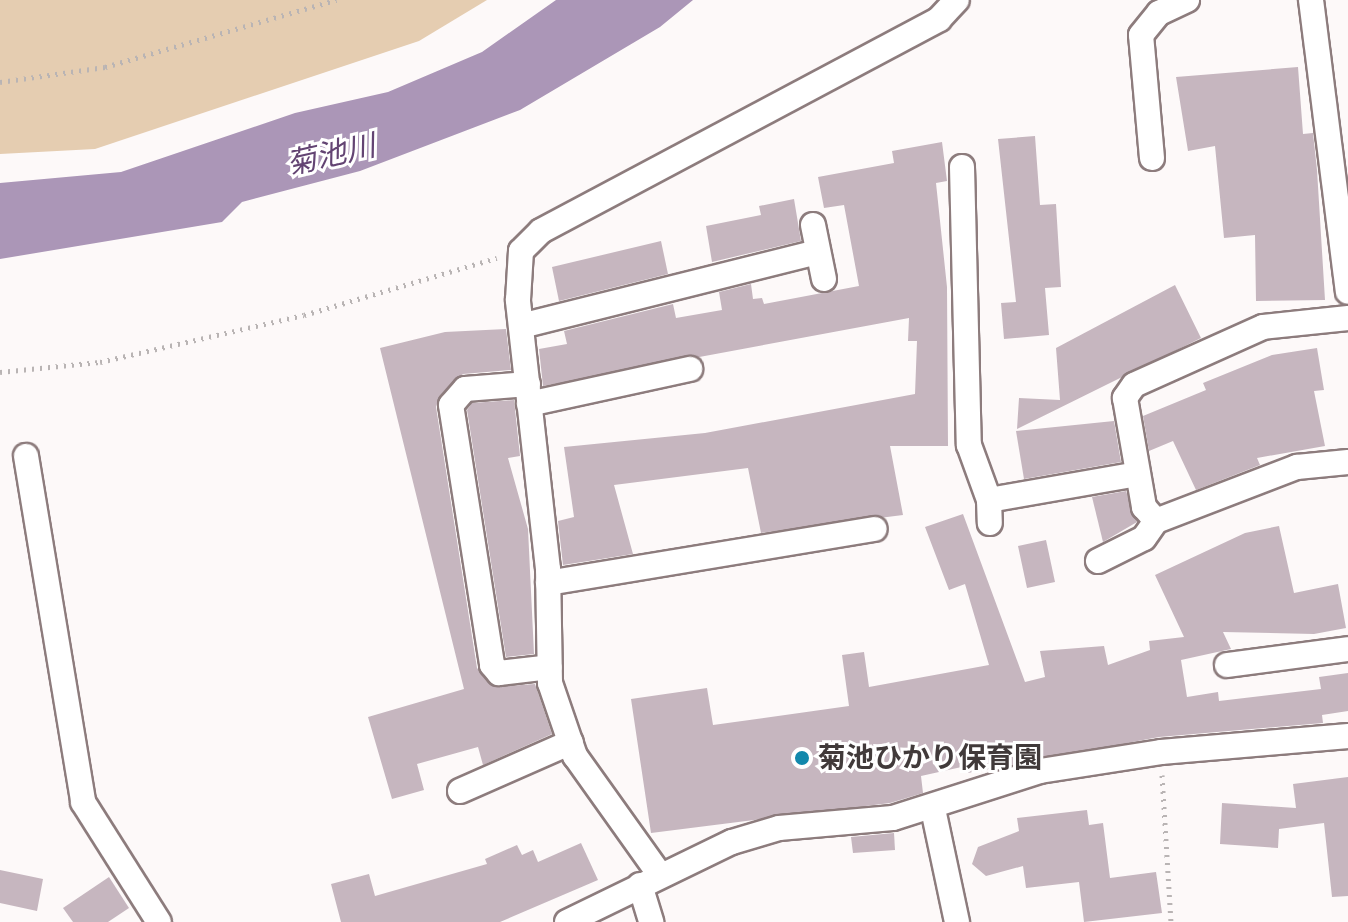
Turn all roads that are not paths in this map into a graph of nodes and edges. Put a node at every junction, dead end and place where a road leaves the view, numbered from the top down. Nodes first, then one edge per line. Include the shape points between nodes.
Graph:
1 (957, 0) edge
2 (1187, 0) edge
3 (1311, 0) edge
4 (1152, 158) dead end
5 (962, 167) dead end
6 (813, 225) dead end
7 (818, 252) junction
8 (824, 279) dead end
9 (1348, 292) edge
10 (1348, 318) edge
11 (521, 326) junction
12 (690, 369) dead end
13 (528, 394) junction
14 (26, 456) dead end
15 (1348, 462) edge
16 (1138, 474) junction
17 (1156, 521) junction
18 (875, 529) dead end
19 (1098, 561) dead end
20 (548, 583) junction
21 (1348, 649) edge
22 (1227, 665) dead end
23 (550, 667) junction
24 (1348, 736) edge
25 (571, 742) junction
26 (460, 791) dead end
27 (933, 809) junction
28 (650, 880) junction
29 (159, 922) edge
30 (567, 922) edge
31 (651, 922) edge
32 (957, 922) edge

1 - 11 street via 939,19 541,231 521,251
2 - 4 street via 1159,13 1141,35
3 - 9 street
5 - 16 street via 969,445 989,512
6 - 7 street
7 - 8 street
7 - 11 street
10 - 16 street via 1263,327 1134,385 1125,398
11 - 13 street
12 - 13 street
13 - 20 street
13 - 23 street via 465,389 451,405 492,665 499,673
14 - 29 street via 83,802
15 - 17 street via 1297,467
16 - 17 street via 1144,507
17 - 19 street via 1144,538
18 - 20 street
20 - 23 street
21 - 22 street
23 - 25 street
24 - 27 street via 1161,752 1040,771
25 - 26 street
25 - 28 street
27 - 28 street via 779,828
27 - 32 street
28 - 30 street
28 - 31 street

